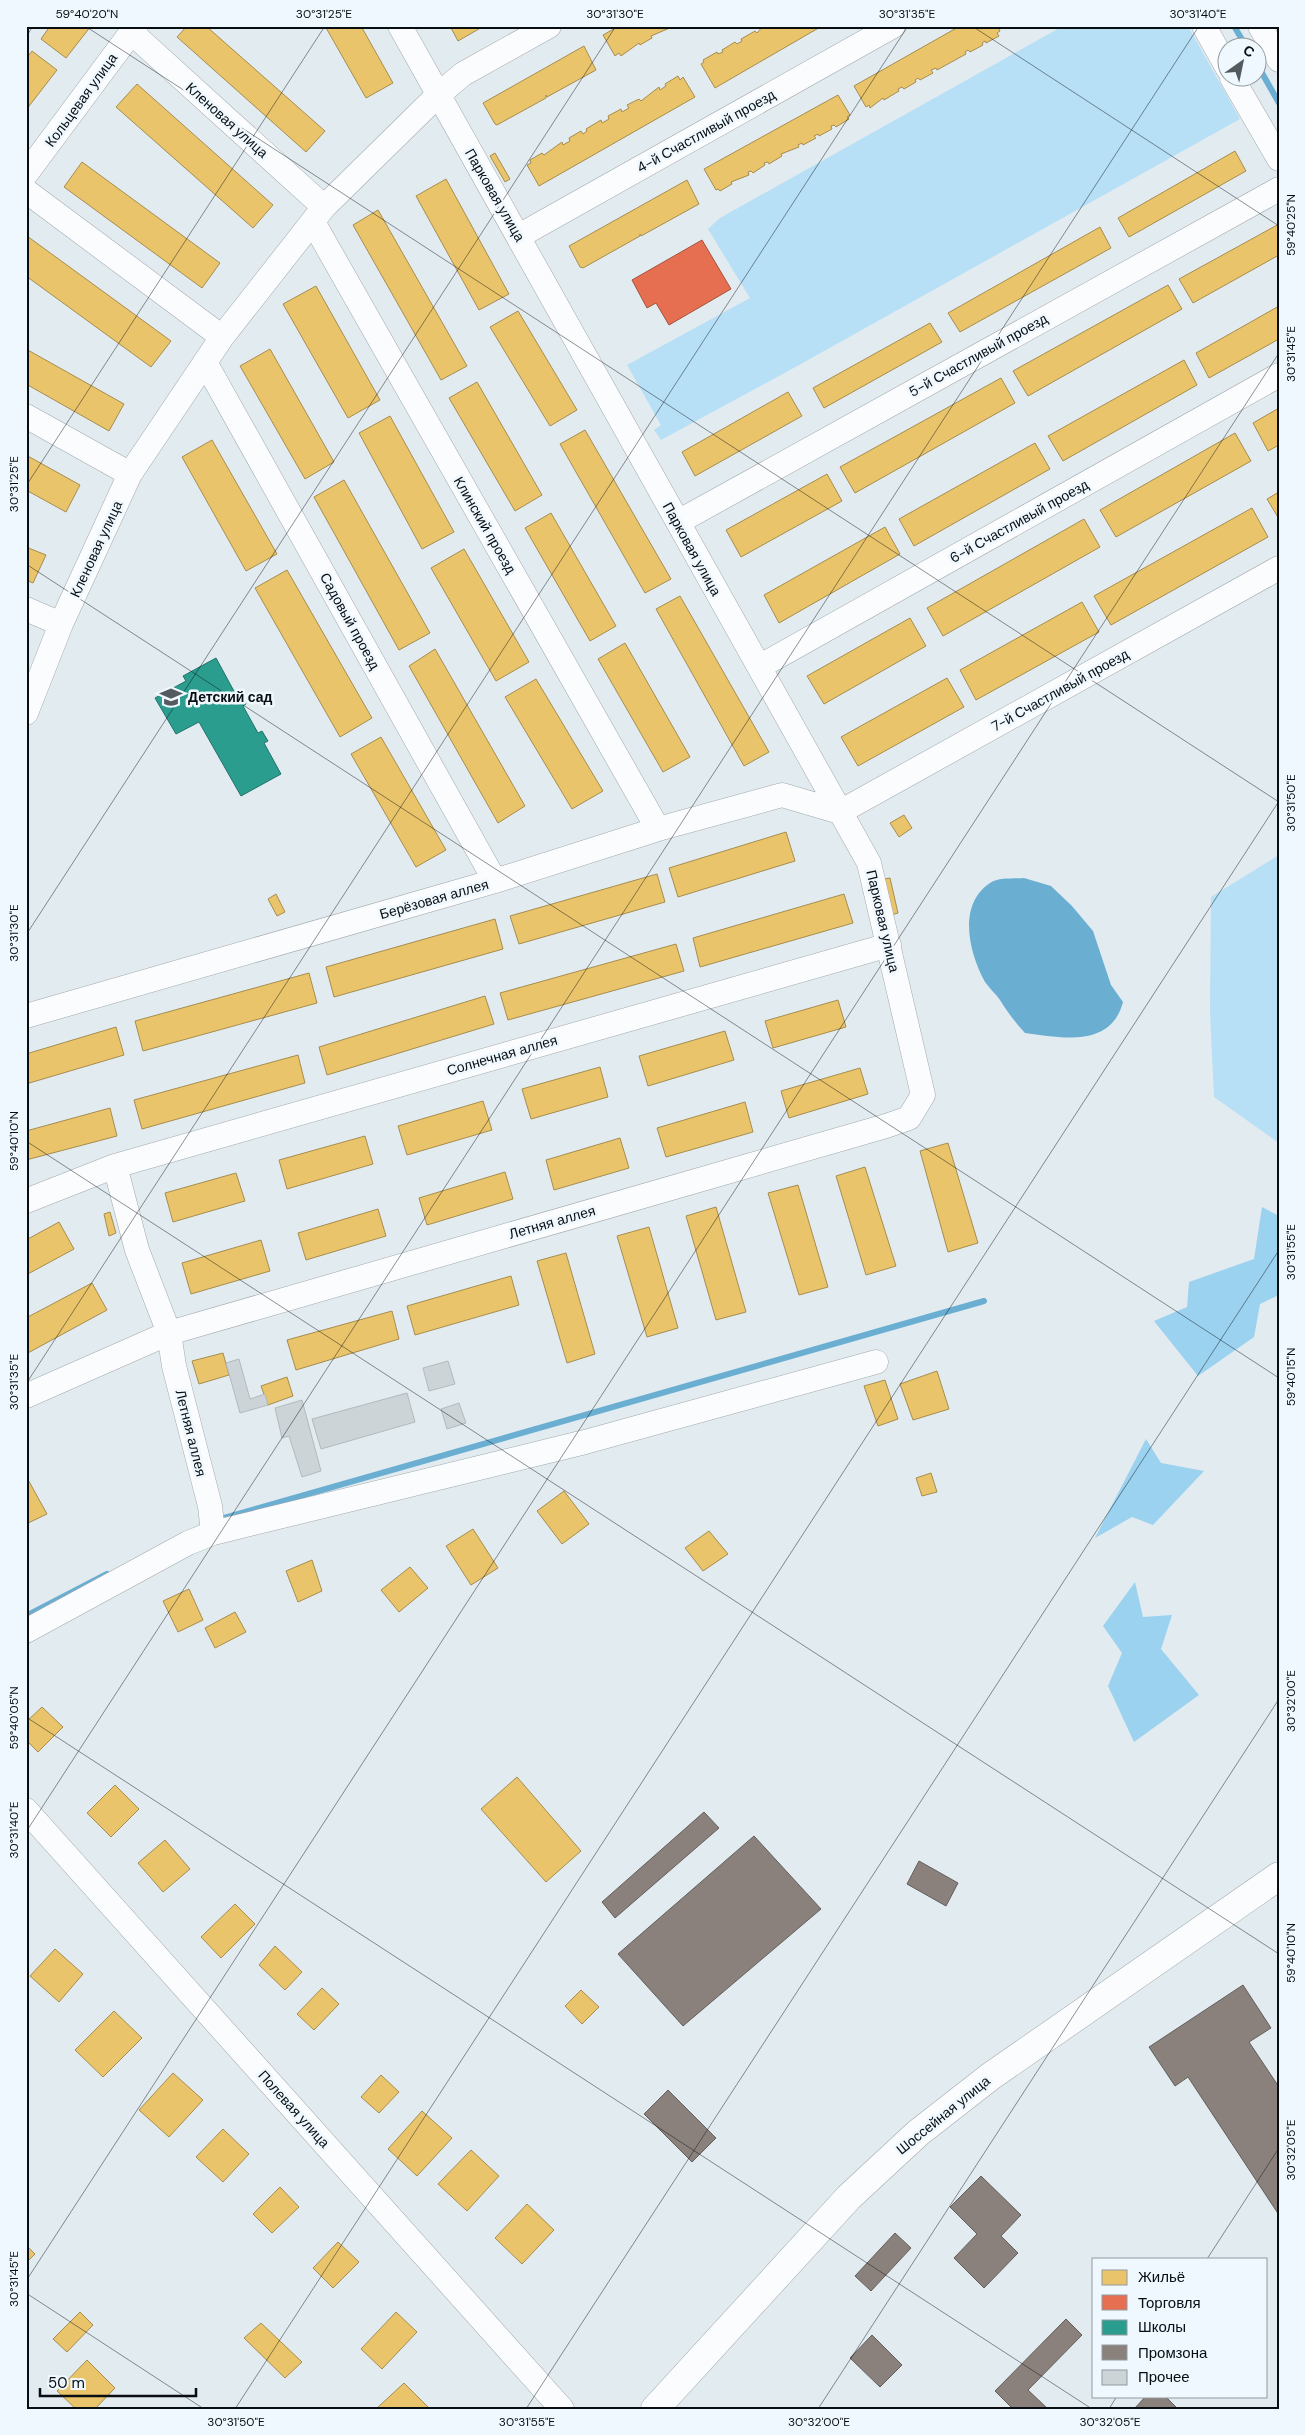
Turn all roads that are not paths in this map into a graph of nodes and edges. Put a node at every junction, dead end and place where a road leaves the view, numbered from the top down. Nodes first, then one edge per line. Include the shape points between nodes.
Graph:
1 (400, 26) edge
2 (548, 26) edge
3 (893, 26) edge
4 (1260, 26) edge
5 (133, 29) edge
6 (1206, 31) edge
7 (1218, 52) edge
8 (1279, 60) edge
9 (1238, 88) edge
10 (438, 95) junction
11 (1279, 159) edge
12 (26, 174) edge
13 (1279, 189) edge
14 (26, 191) edge
15 (318, 214) junction
16 (519, 236) junction
17 (222, 337) junction
18 (206, 362) junction
19 (1279, 375) edge
20 (26, 416) edge
21 (130, 474) junction
22 (678, 522) junction
23 (1279, 568) edge
24 (26, 609) edge
25 (61, 624) junction
26 (759, 667) junction
27 (26, 713) edge
28 (840, 812) junction
29 (658, 829) junction
30 (495, 881) junction
31 (889, 945) junction
32 (26, 1016) edge
33 (923, 1095) joint
34 (115, 1166) junction
35 (26, 1201) edge
36 (169, 1333) junction
37 (876, 1362) dead end
38 (26, 1396) edge
39 (212, 1533) junction
40 (26, 1631) edge
41 (26, 1810) edge
42 (1279, 1876) edge
43 (562, 2409) edge
44 (656, 2409) edge

1 - 10 street, Парковая улица
2 - 10 street, Кленовая улица via 462,74
3 - 16 street, 4-й Счастливый проезд
4 - 8 street
5 - 12 street, Кольцевая улица
5 - 15 street, Кленовая улица
6 - 7 street
9 - 11 street
10 - 15 street, Кленовая улица
10 - 16 street, Парковая улица
13 - 22 street, 5-й Счастливый проезд
14 - 17 street
15 - 17 street, Кленовая улица
15 - 29 street, Клинский проезд
16 - 22 street, Парковая улица
17 - 18 street, Кленовая улица
18 - 21 street, Кленовая улица
18 - 30 street, Садовый проезд
19 - 26 street, 6-й Счастливый проезд
20 - 21 street
21 - 25 street, Кленовая улица
22 - 26 street, Парковая улица
23 - 28 street, 7-й Счастливый проезд
24 - 25 street
25 - 27 street, Кленовая улица
26 - 28 street, Парковая улица
28 - 29 street, Берёзовая аллея via 782,795
28 - 31 street, Парковая улица via 869,863
29 - 30 street, Берёзовая аллея
30 - 32 street, Берёзовая аллея
31 - 33 street, Парковая улица
31 - 34 street, Солнечная аллея
33 - 36 street, Летняя аллея via 909,1118 886,1126
34 - 35 street, Солнечная аллея
34 - 36 street, Летняя аллея via 137,1250
36 - 38 street, Летняя аллея
36 - 39 street, Летняя аллея via 174,1366 210,1506
37 - 39 street via 586,1442
39 - 40 street
41 - 43 street, Полевая улица
42 - 44 main road, Шоссейная улица via 999,2070 918,2133 849,2197

